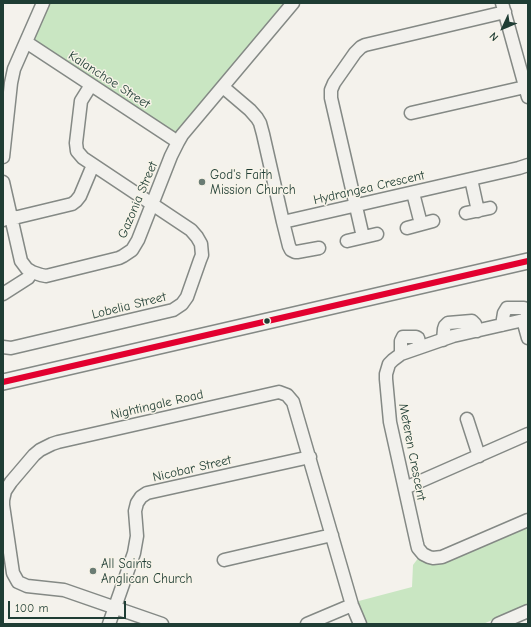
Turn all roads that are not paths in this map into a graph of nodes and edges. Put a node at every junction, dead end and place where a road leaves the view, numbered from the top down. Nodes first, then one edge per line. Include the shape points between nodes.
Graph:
1 (44, 3) edge
2 (293, 3) edge
3 (503, 8) edge
4 (26, 42) junction
5 (91, 85) junction
6 (223, 87) junction
7 (527, 92) edge
8 (6, 109) edge
9 (411, 113) dead end
10 (178, 142) junction
11 (3, 157) edge
12 (93, 165) junction
13 (528, 165) edge
14 (470, 180) junction
15 (3, 182) edge
16 (413, 193) junction
17 (152, 203) junction
18 (355, 206) junction
19 (478, 211) dead end
20 (7, 219) edge
21 (433, 221) dead end
22 (283, 222) junction
23 (421, 224) junction
24 (407, 228) dead end
25 (378, 234) dead end
26 (363, 237) junction
27 (347, 241) dead end
28 (319, 248) dead end
29 (528, 261) edge
30 (32, 272) junction
31 (3, 294) edge
32 (526, 319) edge
33 (528, 338) edge
34 (3, 347) edge
35 (3, 382) edge
36 (467, 419) dead end
37 (528, 434) edge
38 (310, 456) junction
39 (479, 456) junction
40 (405, 488) junction
41 (528, 520) edge
42 (332, 535) junction
43 (224, 560) dead end
44 (352, 605) junction
45 (114, 607) junction
46 (528, 611) edge
47 (516, 620) edge
48 (108, 624) edge
49 (162, 624) edge
50 (308, 624) edge
51 (360, 624) edge
52 (498, 624) edge

1 - 4 street
2 - 6 street, Gazonia Street
3 - 7 street
3 - 18 street via 369,43 355,53 334,83 331,94
4 - 5 street, Kalanchoe Street
4 - 8 street via 14,69
5 - 10 street, Kalanchoe Street
5 - 12 street, Lobelia Street via 81,101 76,143 80,155
6 - 10 street, Gazonia Street
6 - 22 street via 250,110 260,123
7 - 9 street
8 - 11 street
10 - 17 street, Gazonia Street
12 - 17 street, Lobelia Street
12 - 20 street via 80,196 72,204
13 - 14 street, Hydrangea Crescent
14 - 16 street, Hydrangea Crescent
14 - 19 street
15 - 20 street
16 - 18 street, Hydrangea Crescent
16 - 23 street
17 - 30 street, Gazonia Street via 138,240 132,250 123,256 46,276
17 - 34 street, Lobelia Street via 191,230 201,244 202,255 182,304 170,311 12,348
18 - 22 street, Hydrangea Crescent
18 - 26 street
20 - 30 street via 22,261
21 - 23 street
22 - 28 street via 291,250 297,252
23 - 24 street
25 - 26 street
26 - 27 street
29 - 35 main road
30 - 31 street via 28,278
32 - 33 street
32 - 40 street, Meteren Crescent via 454,336 401,354 392,360 386,374 390,422
36 - 39 street
37 - 39 street
38 - 42 street, Nightingale Road
38 - 45 street, Nicobar Street via 141,497 134,511 134,553
38 - 45 street, Nightingale Road via 293,402 287,395 279,392 58,442 37,453 7,486 4,496 3,505 14,576 24,585 64,590
39 - 40 street
40 - 41 street, Meteren Crescent via 418,548 429,557 442,556
42 - 43 street
42 - 44 street, Nightingale Road
44 - 50 street
44 - 51 street, Nightingale Road
45 - 48 street, Nicobar Street
45 - 49 street, Nightingale Road
46 - 47 street
47 - 52 street

